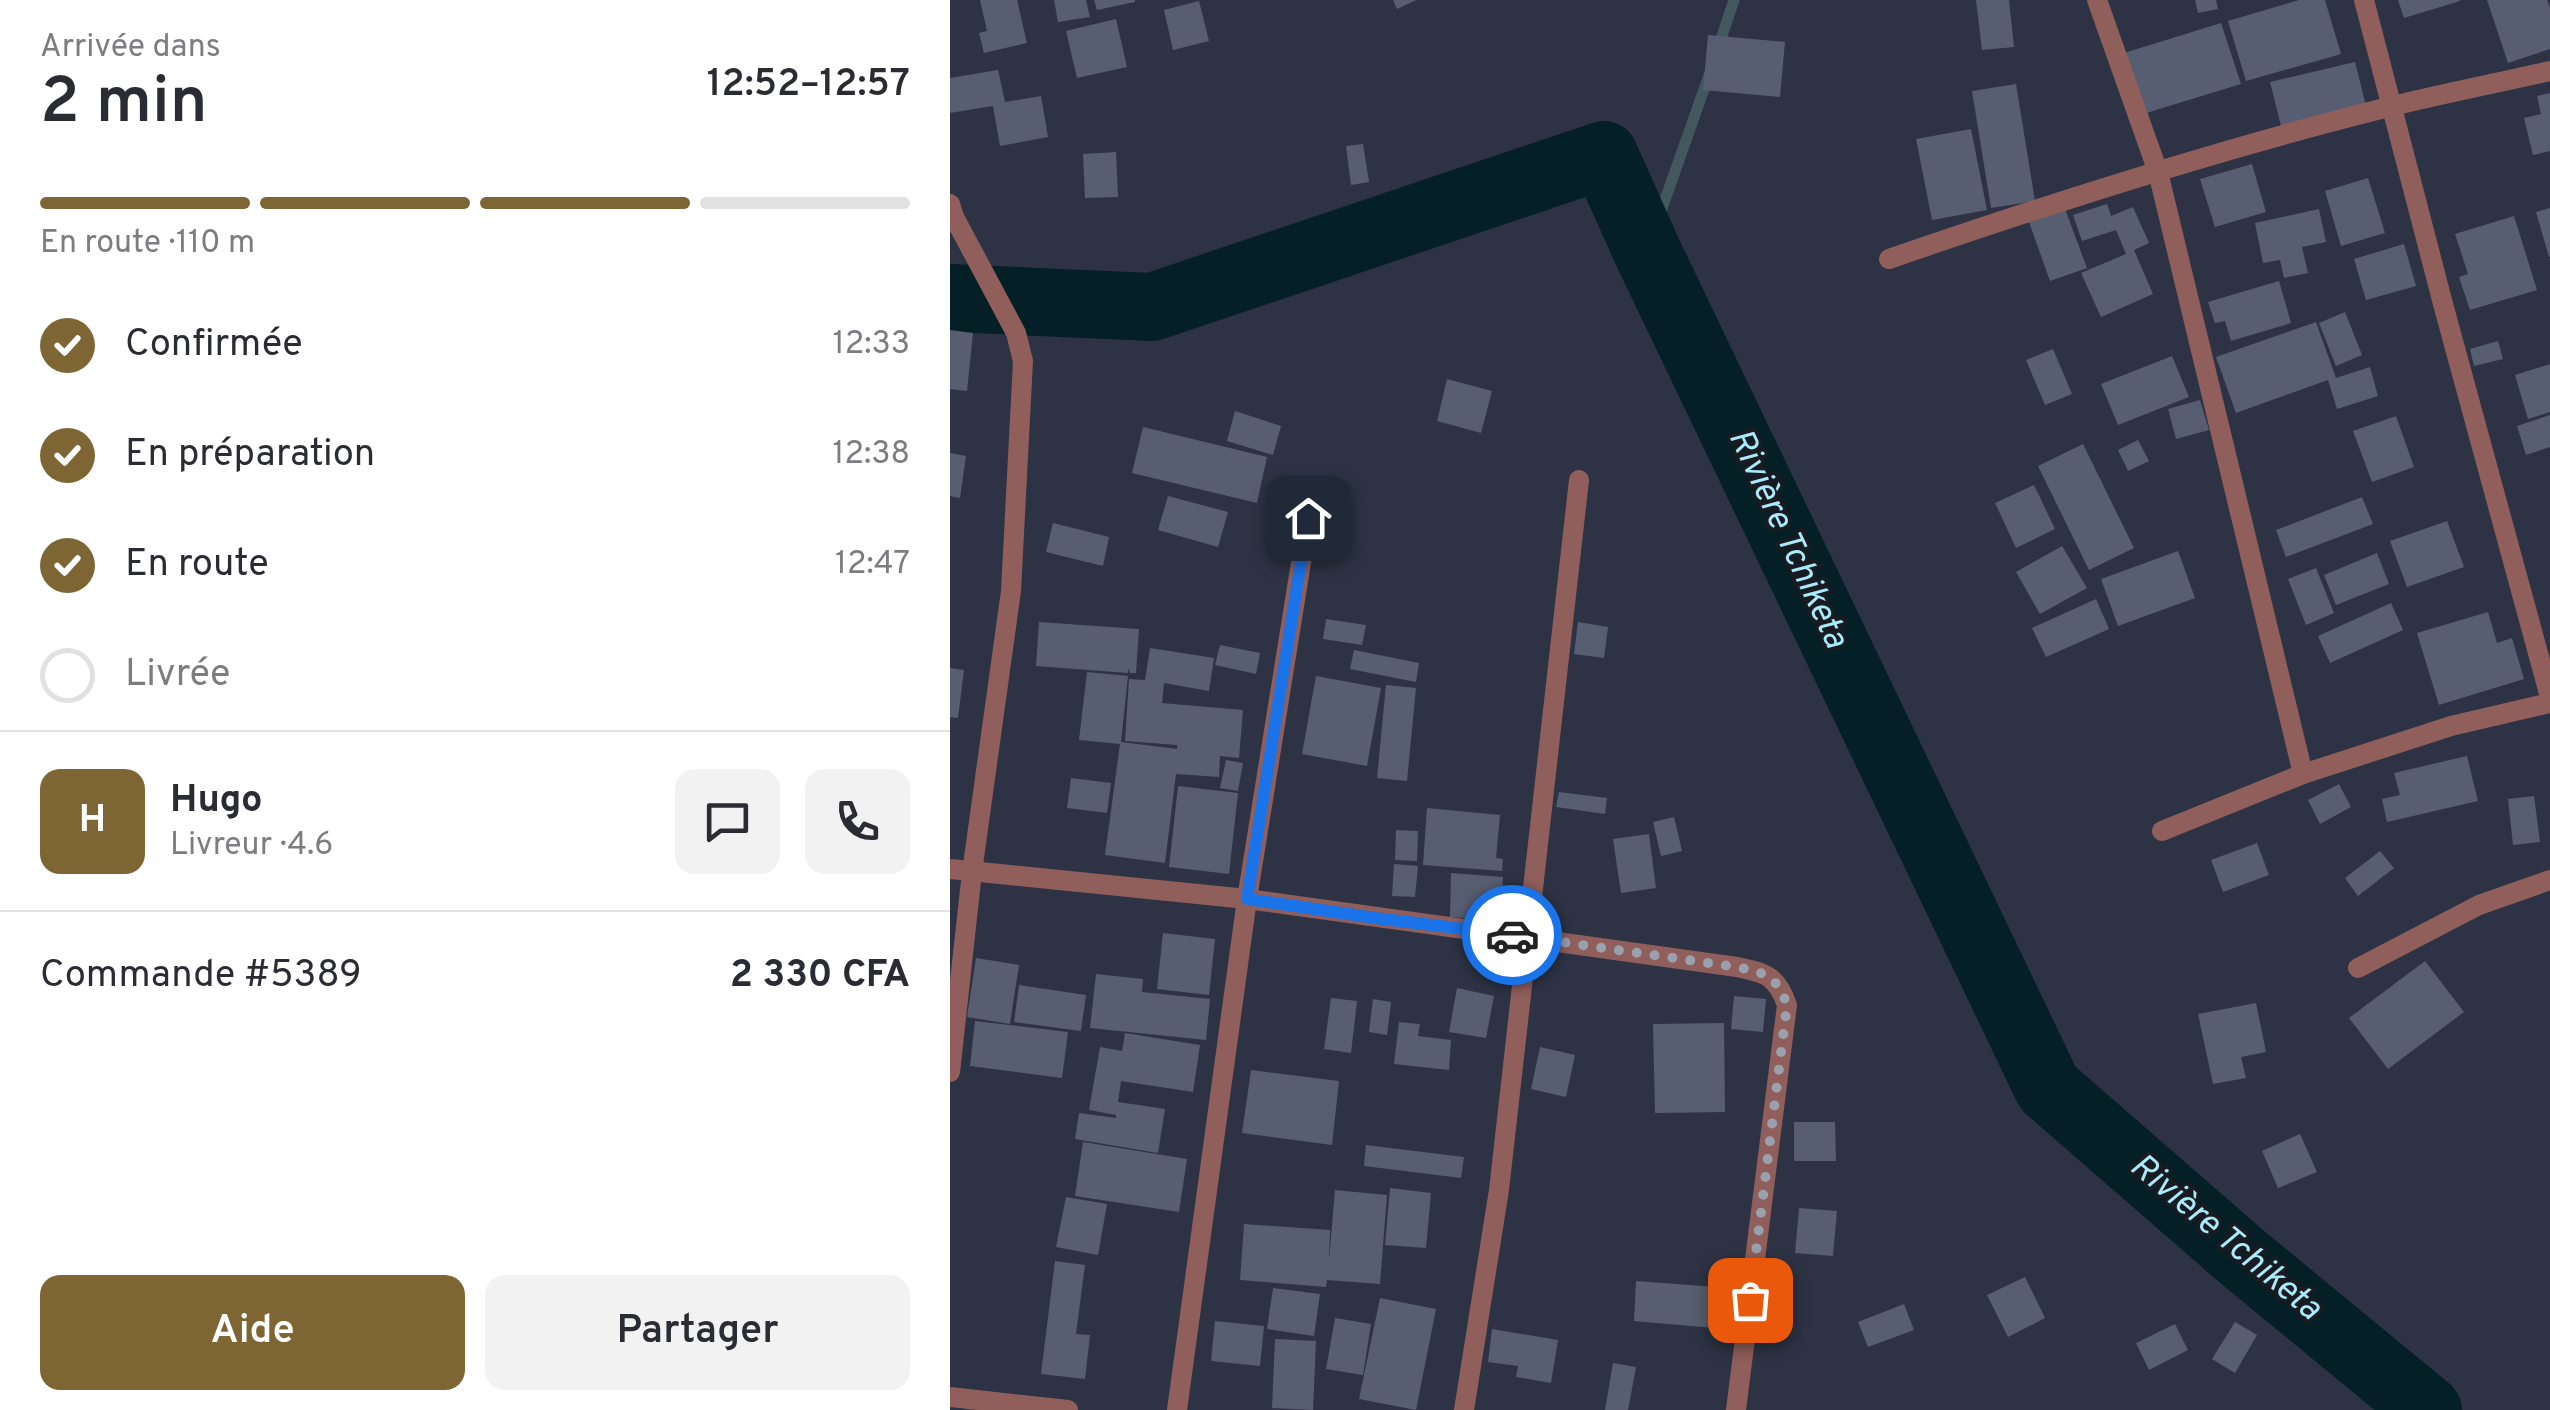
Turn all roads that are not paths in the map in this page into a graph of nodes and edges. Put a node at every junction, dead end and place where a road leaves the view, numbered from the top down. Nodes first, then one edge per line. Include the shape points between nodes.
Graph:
1 (2096, 0) edge
2 (2364, 0) edge
3 (2550, 71) edge
4 (2393, 106) junction
5 (2158, 172) junction
6 (950, 204) edge
7 (1889, 259) dead end
8 (1578, 480) dead end
9 (1308, 518) dead end
10 (2550, 700) edge
11 (2304, 774) junction
12 (2162, 831) dead end
13 (950, 870) edge
14 (972, 872) junction
15 (2550, 880) edge
16 (1247, 899) junction
17 (1526, 936) junction
18 (2358, 968) dead end
19 (950, 1072) edge
20 (950, 1397) edge
21 (1068, 1410) edge
22 (1177, 1410) edge
23 (1464, 1410) edge
24 (1736, 1410) edge

1 - 5 street
2 - 4 street
3 - 4 street
4 - 5 street
4 - 10 street
5 - 7 street
5 - 11 street
6 - 14 street via 1016,333 1023,362 1012,590
8 - 17 street
9 - 16 street
10 - 11 street
11 - 12 street
13 - 14 street
14 - 16 street
14 - 19 street
15 - 18 street via 2479,905
16 - 17 street
16 - 22 street
17 - 23 street via 1499,1190
17 - 24 street via 1762,972 1782,992 1787,1005
20 - 21 street

